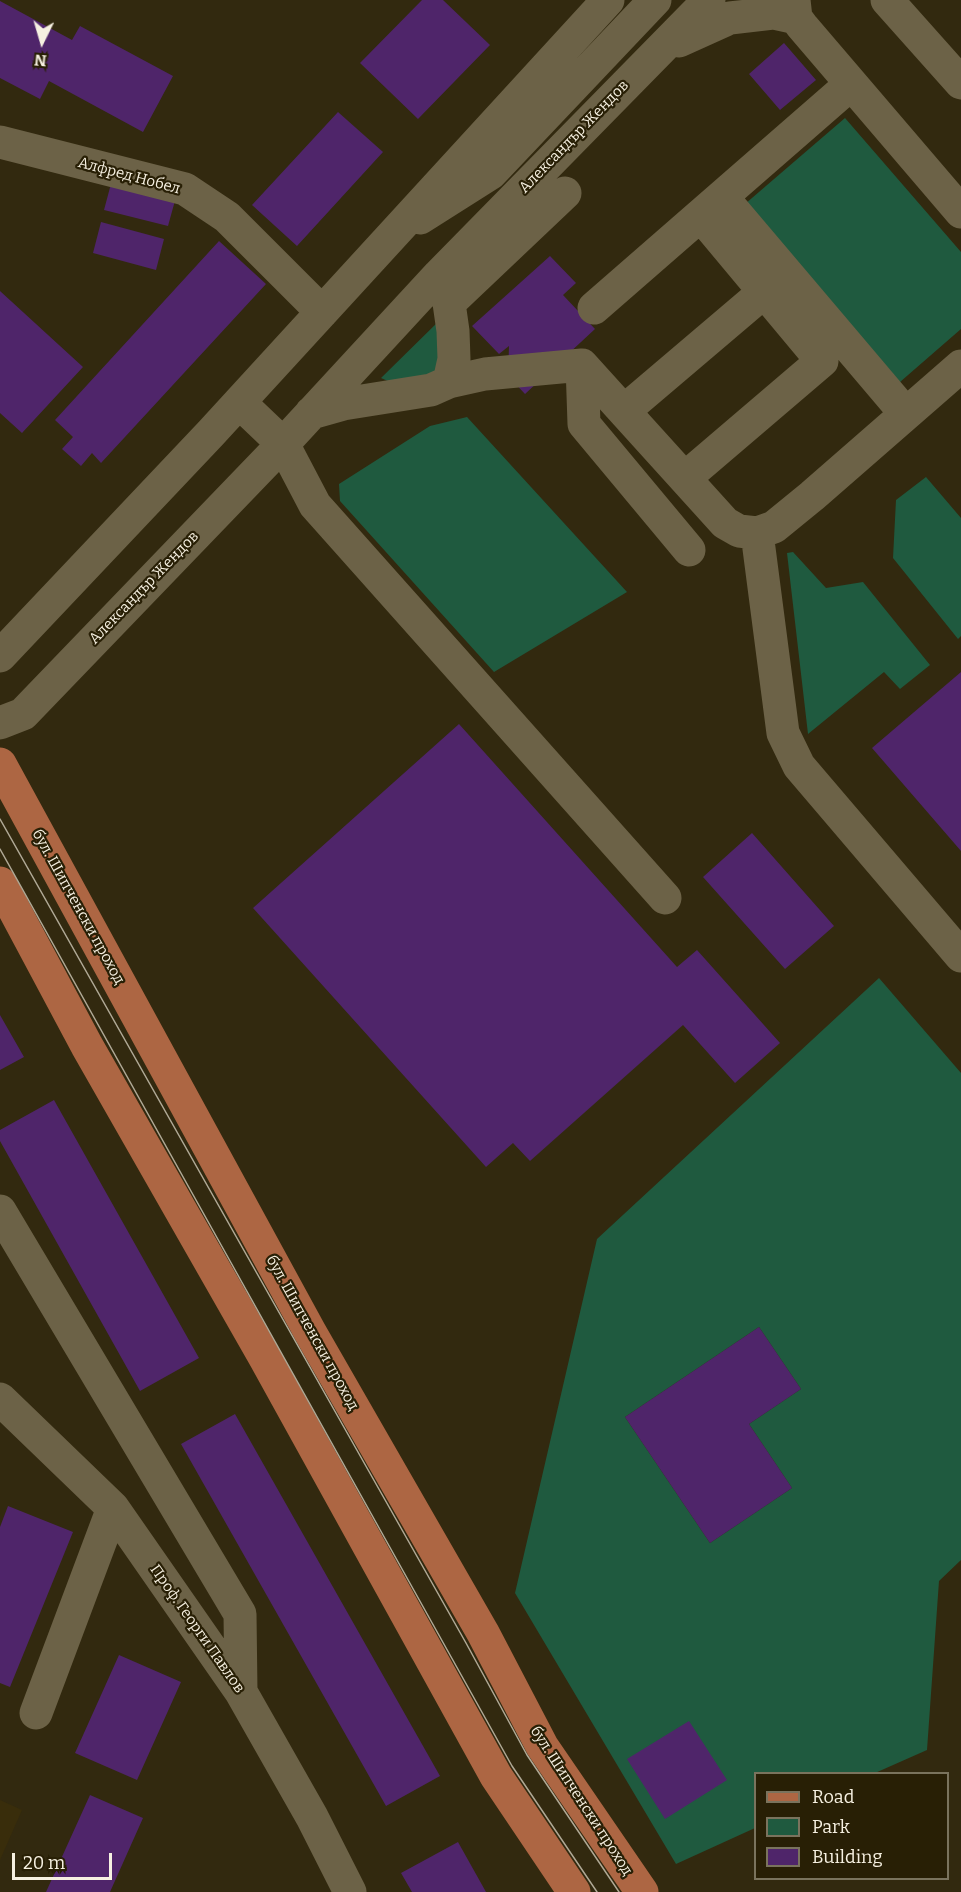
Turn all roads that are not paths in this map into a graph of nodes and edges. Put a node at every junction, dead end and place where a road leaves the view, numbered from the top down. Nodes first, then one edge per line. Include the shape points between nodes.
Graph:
1 (608, 0) edge
2 (655, 0) edge
3 (709, 0) edge
4 (887, 0) edge
5 (795, 9) edge
6 (652, 57) junction
7 (961, 83) edge
8 (851, 84) junction
9 (0, 142) edge
10 (491, 173) junction
11 (565, 193) dead end
12 (711, 206) junction
13 (961, 212) edge
14 (391, 235) junction
15 (444, 289) junction
16 (764, 292) junction
17 (594, 308) dead end
18 (322, 312) junction
19 (582, 365) junction
20 (961, 366) edge
21 (449, 382) junction
22 (240, 403) junction
23 (624, 411) junction
24 (311, 413) junction
25 (906, 414) junction
26 (283, 444) junction
27 (685, 478) junction
28 (757, 533) junction
29 (689, 550) dead end
30 (0, 656) edge
31 (0, 723) edge
32 (0, 764) edge
33 (0, 883) edge
34 (665, 898) dead end
35 (961, 956) edge
36 (0, 1211) edge
37 (0, 1399) edge
38 (113, 1508) junction
39 (241, 1692) junction
40 (36, 1713) dead end
41 (632, 1889) edge
42 (350, 1892) edge
43 (574, 1892) edge

1 - 14 street, Александър Жендов
2 - 10 street, Александър Жендов
3 - 6 street, Александър Жендов
4 - 7 street
5 - 6 street via 730,18 683,38
5 - 8 street
6 - 15 street, Александър Жендов
8 - 12 street
8 - 13 street
9 - 18 street, Алфред Нобел via 185,189 227,216
10 - 14 street, Александър Жендов
10 - 15 street, Александър Жендов
11 - 15 street
12 - 16 street
12 - 17 street
12 - 25 street
14 - 18 street, Александър Жендов
15 - 21 street via 454,359
15 - 24 street, Александър Жендов
16 - 23 street
16 - 27 street via 822,362
18 - 22 street, Александър Жендов
19 - 21 street via 485,374
19 - 23 street
19 - 29 street via 584,424
20 - 25 street
21 - 24 street via 431,390
22 - 26 street
22 - 30 street, Александър Жендов
23 - 27 street
24 - 26 street, Александър Жендов
25 - 28 street via 774,528
26 - 31 street, Александър Жендов via 23,714
26 - 34 street via 315,505
27 - 28 street via 725,523 739,531
28 - 35 street via 783,733 799,766
32 - 41 main road, бул. Шипченски проход via 310,1332 483,1633 542,1746
33 - 43 main road via 87,1046 496,1776
36 - 39 street via 240,1614
37 - 38 street, Проф. Георги Павлов
38 - 39 street, Проф. Георги Павлов
38 - 40 street
39 - 42 street, Проф. Георги Павлов

